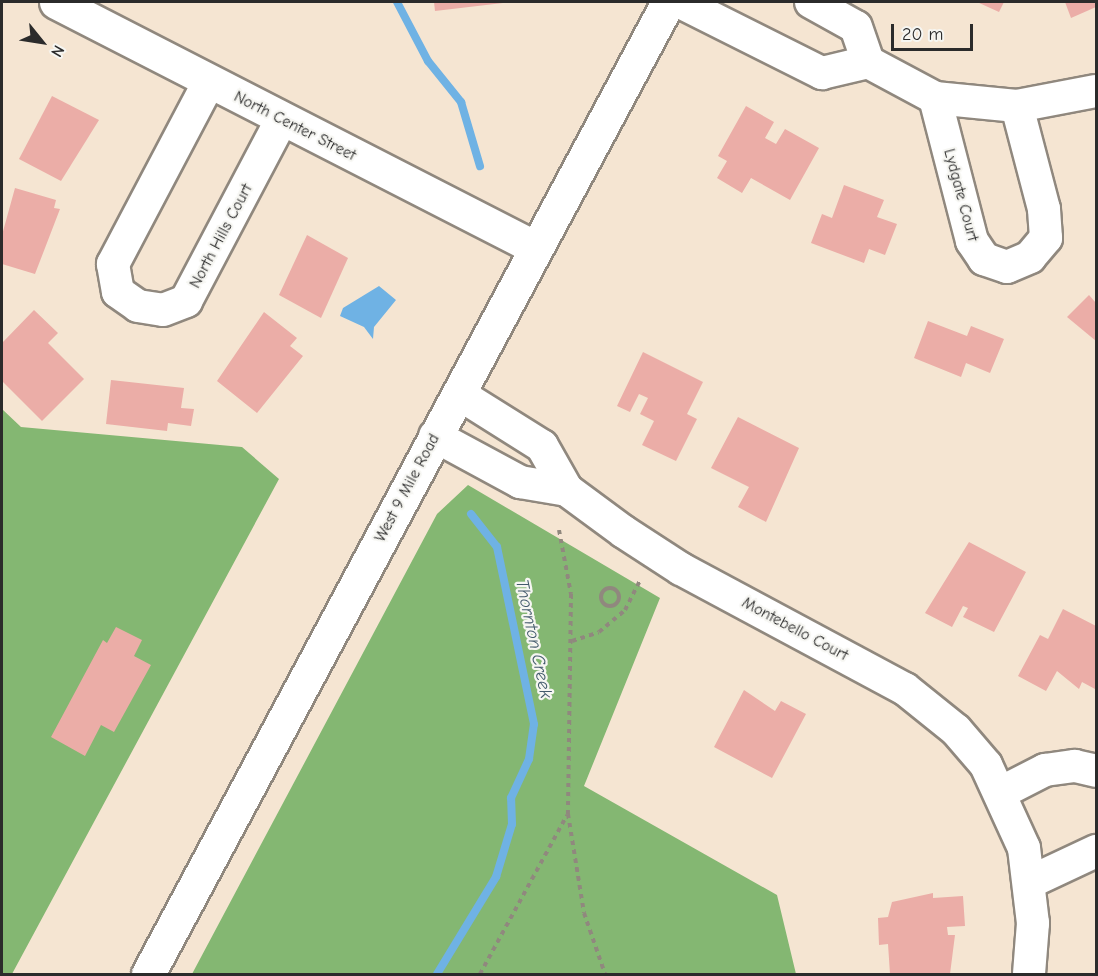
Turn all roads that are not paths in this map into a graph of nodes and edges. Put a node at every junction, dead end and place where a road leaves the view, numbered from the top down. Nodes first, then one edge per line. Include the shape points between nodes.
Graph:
1 (56, 2) edge
2 (668, 2) edge
3 (680, 2) edge
4 (811, 2) edge
5 (868, 62) junction
6 (209, 82) junction
7 (1096, 91) edge
8 (935, 98) junction
9 (1017, 106) junction
10 (282, 119) junction
11 (536, 248) junction
12 (459, 394) junction
13 (435, 436) junction
14 (567, 490) junction
15 (1096, 771) edge
16 (1000, 793) junction
17 (1096, 851) edge
18 (1030, 882) junction
19 (148, 975) edge
20 (1029, 975) edge

1 - 6 street, North Center Street
2 - 11 street, West 9 Mile Road
3 - 5 street via 822,73
4 - 5 street via 856,27
5 - 8 street
6 - 10 street, North Center Street
6 - 10 street, North Hills Court via 113,264 118,292 138,306 163,310 186,300
7 - 9 street
8 - 9 street
8 - 9 street, Lydgate Court via 972,241 984,259 1007,267 1030,257 1046,238 1044,209
10 - 11 street, North Center Street
11 - 12 street, West 9 Mile Road
12 - 13 street, West 9 Mile Road
12 - 14 street, Montebello Court via 542,446
13 - 14 street, Montebello Court via 520,482
13 - 19 street, West 9 Mile Road
14 - 16 street, Montebello Court via 681,569 905,689 956,730 986,765
15 - 16 street via 1075,766 1045,770
16 - 18 street, Montebello Court via 1023,849
17 - 18 street
18 - 20 street, Montebello Court

